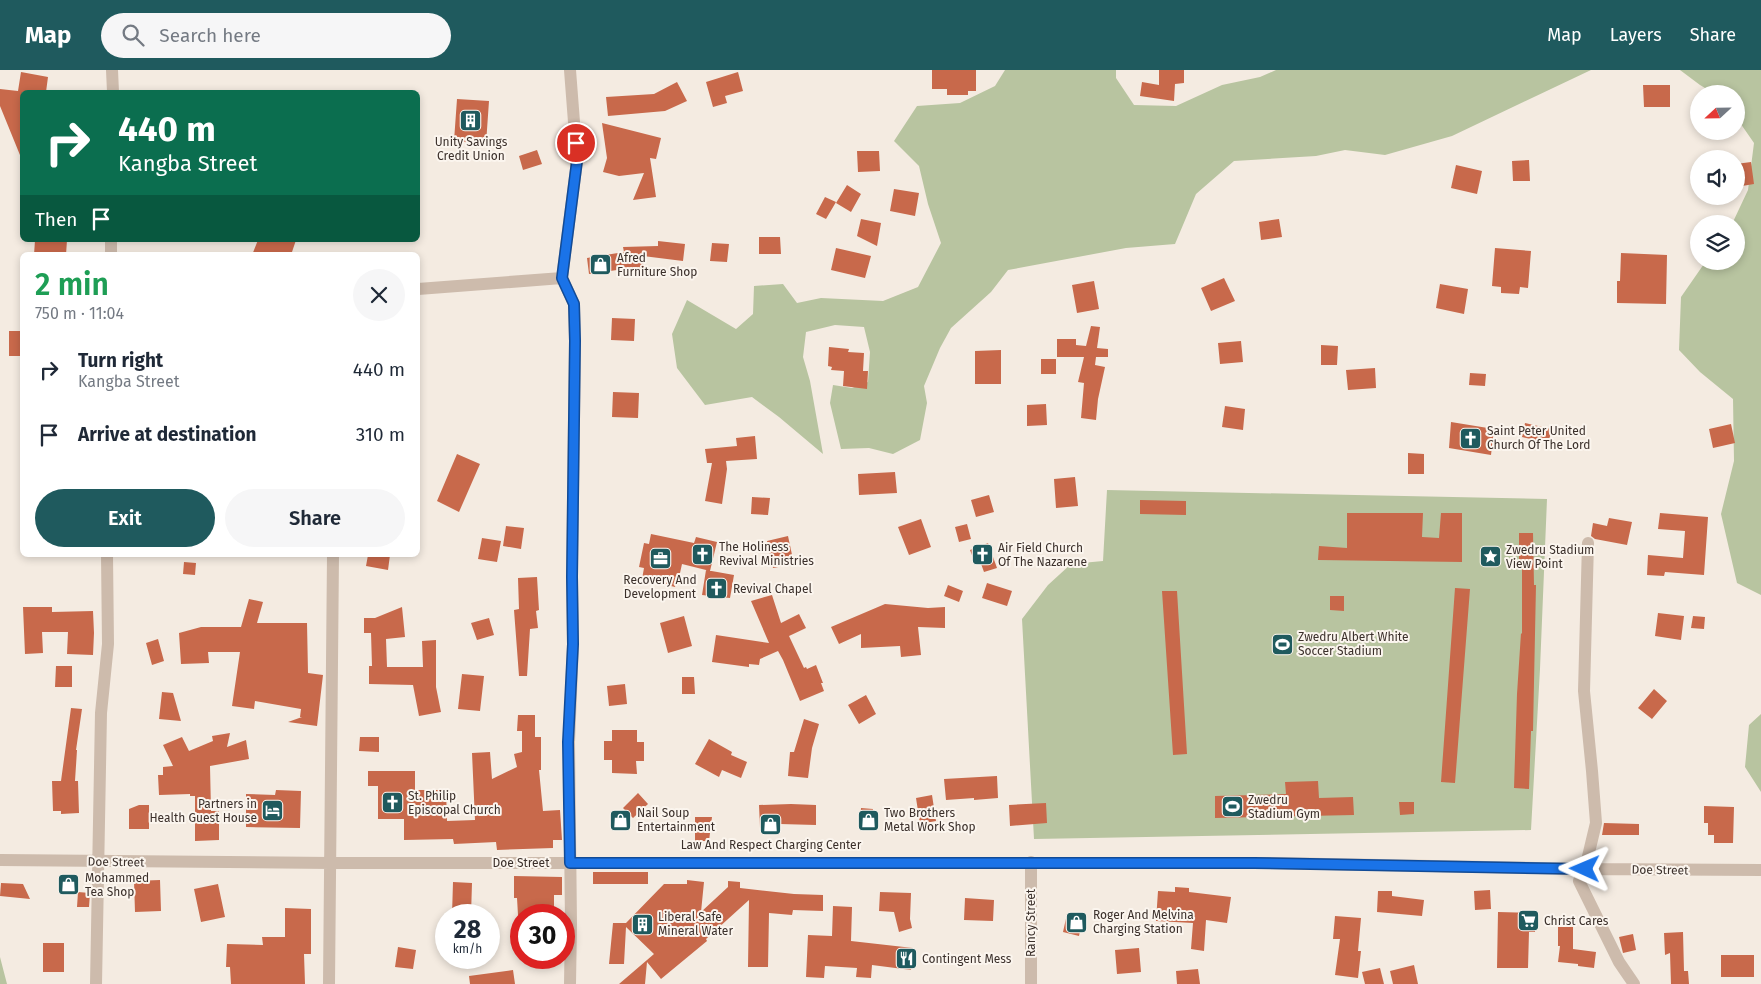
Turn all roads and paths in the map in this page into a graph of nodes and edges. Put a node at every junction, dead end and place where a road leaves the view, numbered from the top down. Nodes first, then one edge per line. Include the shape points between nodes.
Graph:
1 (112, 70) edge
2 (570, 70) edge
3 (113, 90) edge
4 (562, 278) junction
5 (420, 289) edge
6 (1588, 543) dead end
7 (107, 557) edge
8 (333, 557) edge
9 (0, 860) edge
10 (99, 862) junction
11 (1031, 862) junction
12 (331, 863) junction
13 (570, 863) junction
14 (1585, 869) junction
15 (1761, 870) edge
16 (96, 984) edge
17 (329, 984) edge
18 (570, 984) edge
19 (1031, 984) edge
20 (1634, 984) edge

1 - 3 street
2 - 4 street via 577,161
4 - 5 street
4 - 13 street via 574,304 575,341 573,644 568,742
6 - 14 street via 1584,691 1596,824
7 - 10 street via 108,644 101,713
8 - 12 street
9 - 10 street, Doe Street
10 - 12 street, Doe Street
10 - 16 street
11 - 13 street, Doe Street
11 - 14 street, Doe Street
11 - 19 street, Rancy Street
12 - 13 street, Doe Street
12 - 17 street
13 - 18 street
14 - 15 street, Doe Street
14 - 20 street via 1579,881 1619,962

